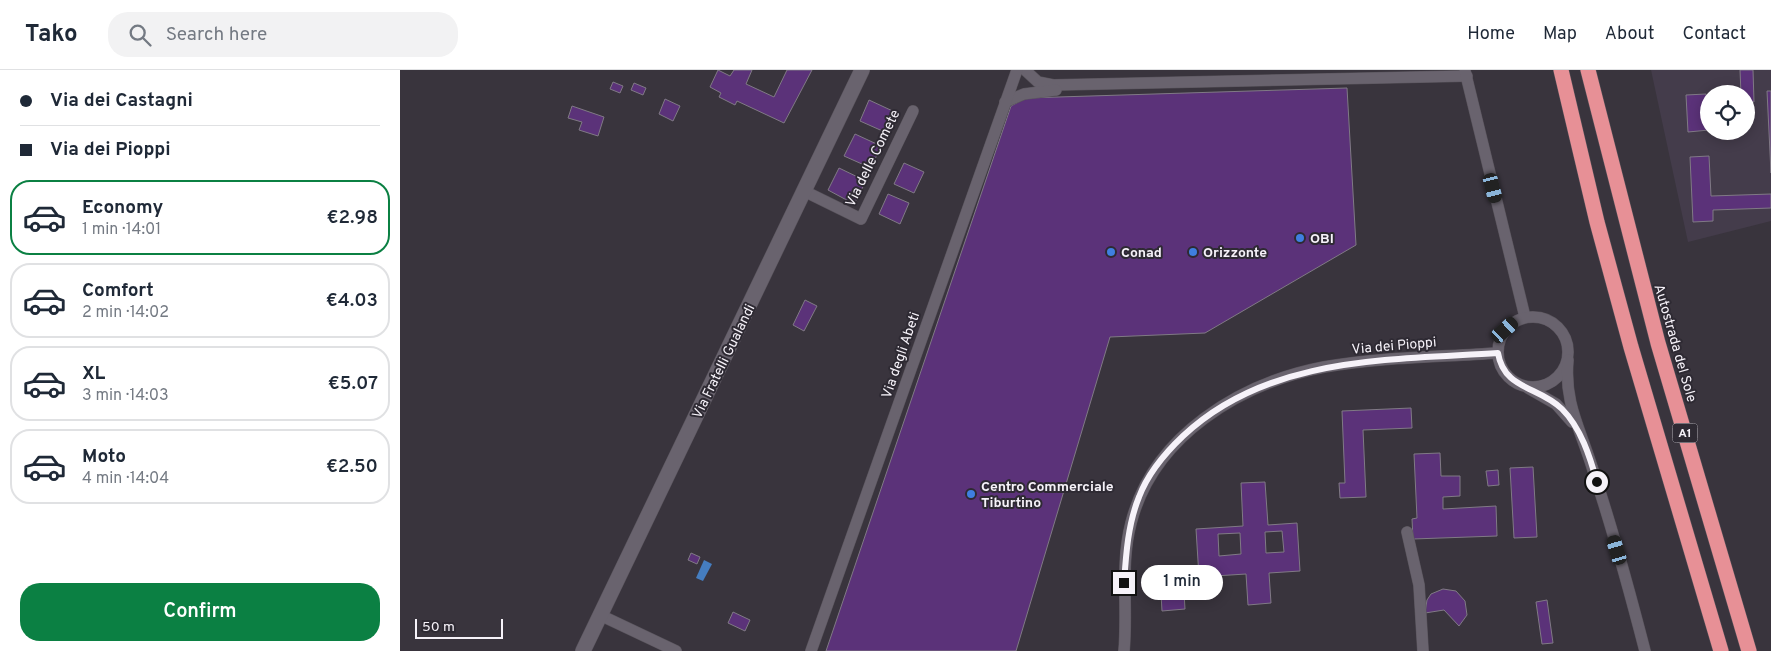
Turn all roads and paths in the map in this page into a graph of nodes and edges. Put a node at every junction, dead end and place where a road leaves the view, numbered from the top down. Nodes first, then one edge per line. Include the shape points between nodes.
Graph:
1 (862, 70) edge
2 (1561, 70) edge
3 (1588, 70) edge
4 (1020, 71) edge
5 (1466, 73) edge
6 (1090, 84) junction
7 (1040, 92) junction
8 (1006, 102) junction
9 (913, 111) dead end
10 (804, 191) junction
11 (1525, 317) junction
12 (1498, 353) junction
13 (1568, 360) junction
14 (1522, 385) junction
15 (1581, 437) junction
16 (1407, 532) dead end
17 (600, 615) junction
18 (583, 651) edge
19 (676, 651) edge
20 (811, 651) edge
21 (1124, 651) edge
22 (1423, 651) edge
23 (1645, 651) edge
24 (1721, 651) edge
25 (1749, 651) edge

1 - 10 street, Via Fratelli Gualandi
2 - 24 highway, A1 via 1631,347
3 - 25 highway, Autostrada del Sole / A1 via 1658,343
4 - 6 street via 1045,85
4 - 7 street via 1021,85
4 - 8 street, Via degli Abeti
5 - 6 street
5 - 11 street
6 - 7 street
7 - 8 street via 1024,94
8 - 20 street, Via degli Abeti
9 - 10 street, Via delle Comete via 861,219
10 - 17 street, Via Fratelli Gualandi
11 - 12 street via 1505,330 1499,341
11 - 13 street via 1544,318 1560,328 1568,343
12 - 14 street via 1504,373
12 - 21 street, Via dei Pioppi via 1370,361 1307,371 1260,388 1197,423 1162,458 1138,498 1126,550
13 - 14 street via 1555,380 1533,387
13 - 15 street via 1569,404
14 - 15 street via 1556,404
15 - 23 street
16 - 22 street via 1419,591
17 - 18 street, Via Fratelli Gualandi
17 - 19 street

